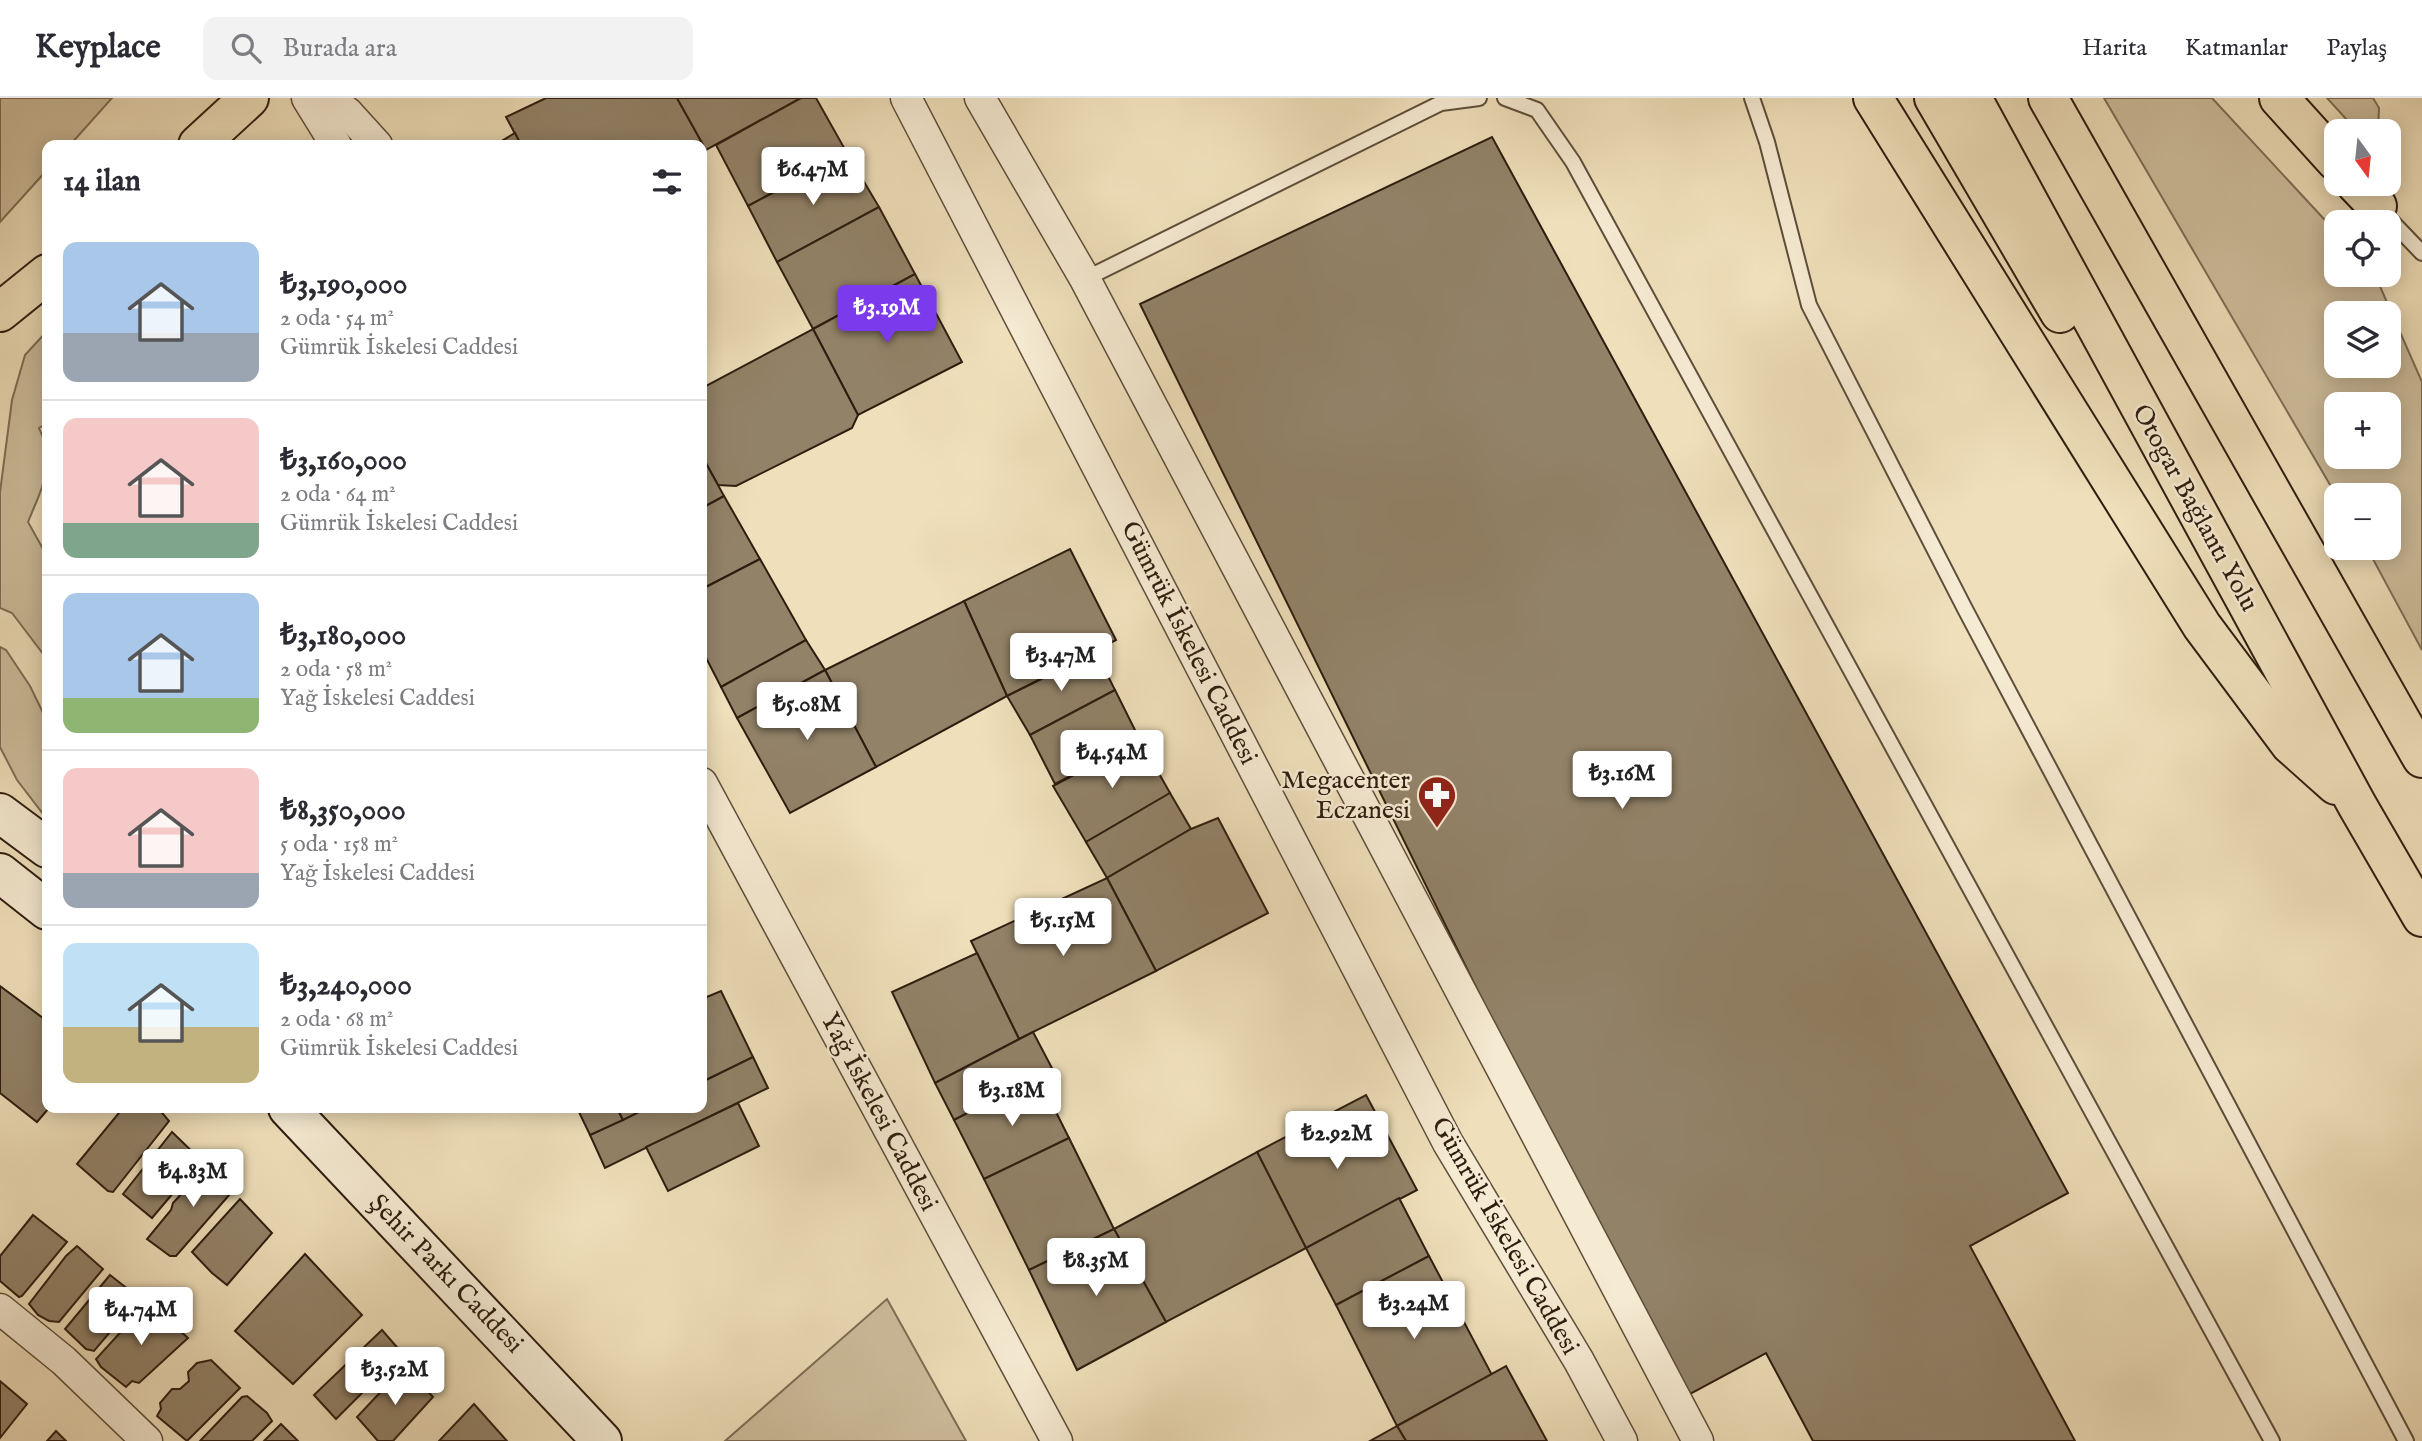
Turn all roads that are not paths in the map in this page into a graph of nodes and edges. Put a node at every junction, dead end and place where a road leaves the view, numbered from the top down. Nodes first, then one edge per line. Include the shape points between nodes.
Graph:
1 (249, 98) edge
2 (306, 98) edge
3 (329, 98) edge
4 (906, 98) edge
5 (980, 98) edge
6 (1479, 98) edge
7 (1505, 98) edge
8 (1752, 98) edge
9 (1874, 98) edge
10 (1934, 98) edge
11 (1972, 98) edge
12 (2048, 98) edge
13 (2279, 98) edge
14 (203, 140) edge
15 (333, 140) edge
16 (372, 140) edge
17 (2324, 148) edge
18 (2368, 196) edge
19 (2422, 253) edge
20 (42, 278) edge
21 (1085, 279) junction
22 (0, 312) edge
23 (2159, 442) junction
24 (2422, 758) edge
25 (707, 792) edge
26 (2357, 805) junction
27 (0, 813) edge
28 (42, 844) edge
29 (0, 873) edge
30 (42, 906) edge
31 (2422, 918) edge
32 (293, 1113) edge
33 (0, 1309) edge
34 (147, 1441) edge
35 (602, 1441) edge
36 (1057, 1441) edge
37 (1622, 1441) edge
38 (1698, 1441) edge
39 (2272, 1441) edge
40 (2406, 1441) edge

1 - 14 main road
2 - 15 street
3 - 16 street
4 - 37 street, Gümrük İskelesi Caddesi via 1448,1143
5 - 21 street
6 - 21 lane via 1441,103
7 - 39 lane via 1537,110 1573,162
8 - 40 lane via 1768,142 1809,305
9 - 26 main road via 2202,626 2290,744
10 - 23 main road via 2079,345 2116,396
11 - 23 main road, Otogar Bağlantı Yolu
12 - 24 main road
13 - 17 main road
18 - 19 lane
20 - 22 main road
21 - 38 street
23 - 26 main road, Otogar Bağlantı Yolu
25 - 36 street, Yağ İskelesi Caddesi
26 - 31 main road, Otogar Bağlantı Yolu
27 - 28 main road
29 - 30 main road
32 - 35 main road, Şehir Parkı Caddesi
33 - 34 street via 64,1361

